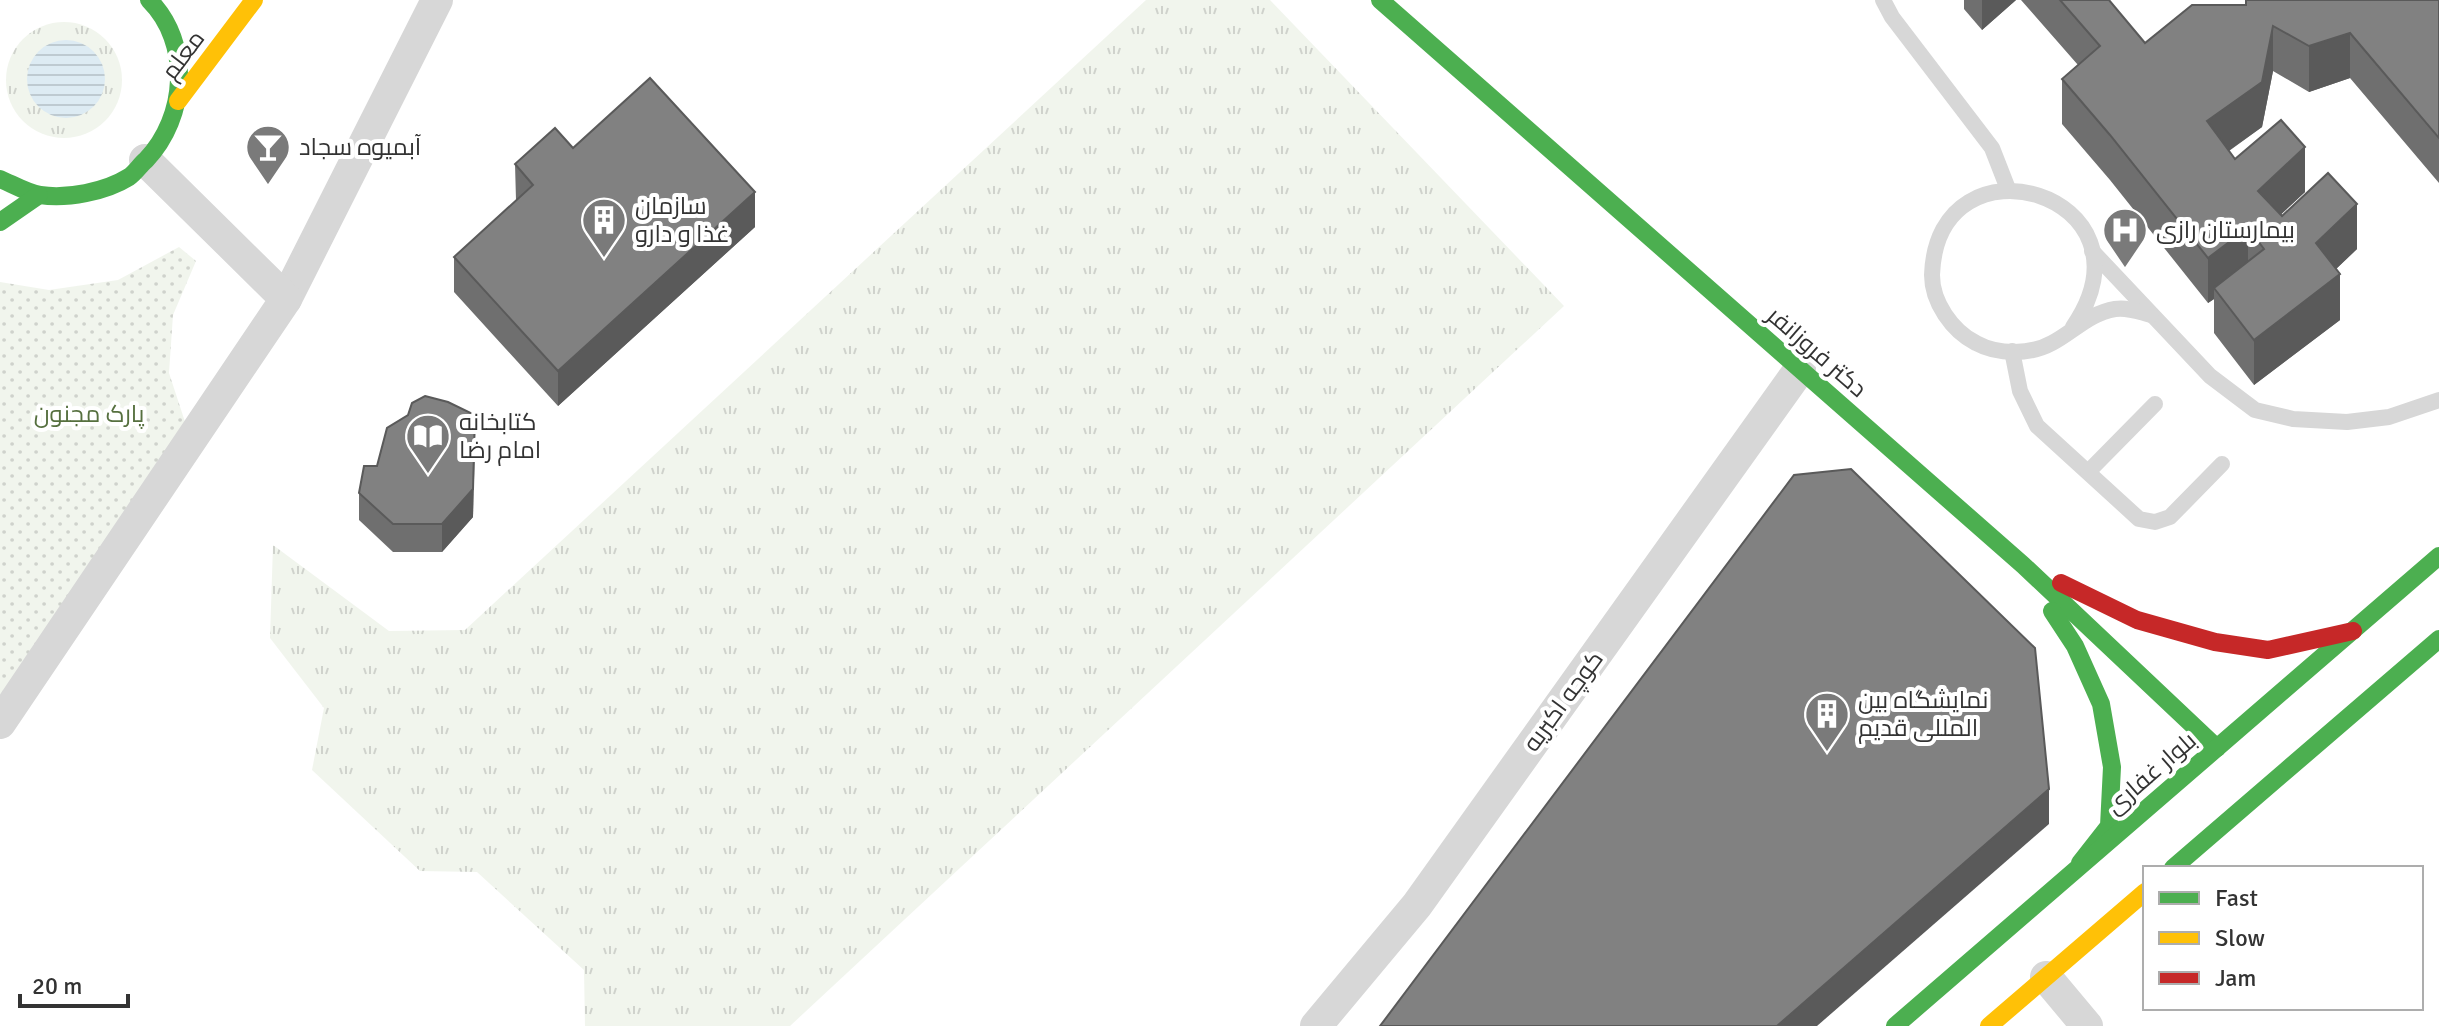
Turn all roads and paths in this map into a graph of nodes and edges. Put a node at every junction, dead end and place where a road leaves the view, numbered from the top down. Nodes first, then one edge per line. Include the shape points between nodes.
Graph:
1 (149, 0) edge
2 (254, 0) edge
3 (437, 0) edge
4 (1380, 0) edge
5 (1883, 0) edge
6 (178, 101) junction
7 (145, 160) junction
8 (0, 179) edge
9 (2008, 189) junction
10 (39, 195) junction
11 (0, 222) edge
12 (2092, 251) junction
13 (286, 299) junction
14 (2151, 315) junction
15 (2073, 327) junction
16 (2012, 351) junction
17 (1800, 369) junction
18 (2439, 400) edge
19 (2155, 404) dead end
20 (2222, 464) dead end
21 (2088, 472) junction
22 (2439, 556) edge
23 (2023, 565) junction
24 (2353, 631) junction
25 (2439, 639) edge
26 (0, 723) edge
27 (2217, 748) junction
28 (2175, 866) edge
29 (2074, 871) junction
30 (2143, 894) edge
31 (2046, 977) junction
32 (1316, 1026) edge
33 (1895, 1026) edge
34 (1989, 1026) edge
35 (2087, 1026) edge

1 - 6 main road via 160,11 179,54
2 - 6 main road, معلم
3 - 13 street
4 - 17 main road, دکتر فروزانفر
5 - 9 lane via 1992,148
6 - 7 main road via 161,144
7 - 10 main road via 129,177 86,194
7 - 13 street
8 - 10 main road
9 - 12 lane via 2036,192 2061,205 2081,225
9 - 16 lane via 1981,196 1957,211 1941,232 1932,282 1940,307 1956,328 1976,344
10 - 11 main road
12 - 14 lane
12 - 15 lane via 2095,279
13 - 26 street
14 - 15 lane via 2115,309
14 - 18 lane via 2210,376 2255,410 2293,419 2347,422 2389,417
15 - 16 lane via 2052,343
16 - 21 lane via 2020,391 2037,426
17 - 23 main road, دکتر فروزانفر
17 - 32 street, کوچه اکبریه via 1417,905
19 - 21 lane
20 - 21 lane via 2170,517 2155,522 2139,519
22 - 24 main road, بلوار غفاری
23 - 24 main road via 2137,620 2215,642 2268,650
23 - 27 main road, دکتر فروزانفر
23 - 29 main road via 2075,646 2101,704 2112,767 2109,826
24 - 27 main road, بلوار غفاری
25 - 28 main road
27 - 29 main road, بلوار غفاری
29 - 33 main road, بلوار غفاری
30 - 31 main road
31 - 34 main road
31 - 35 street

